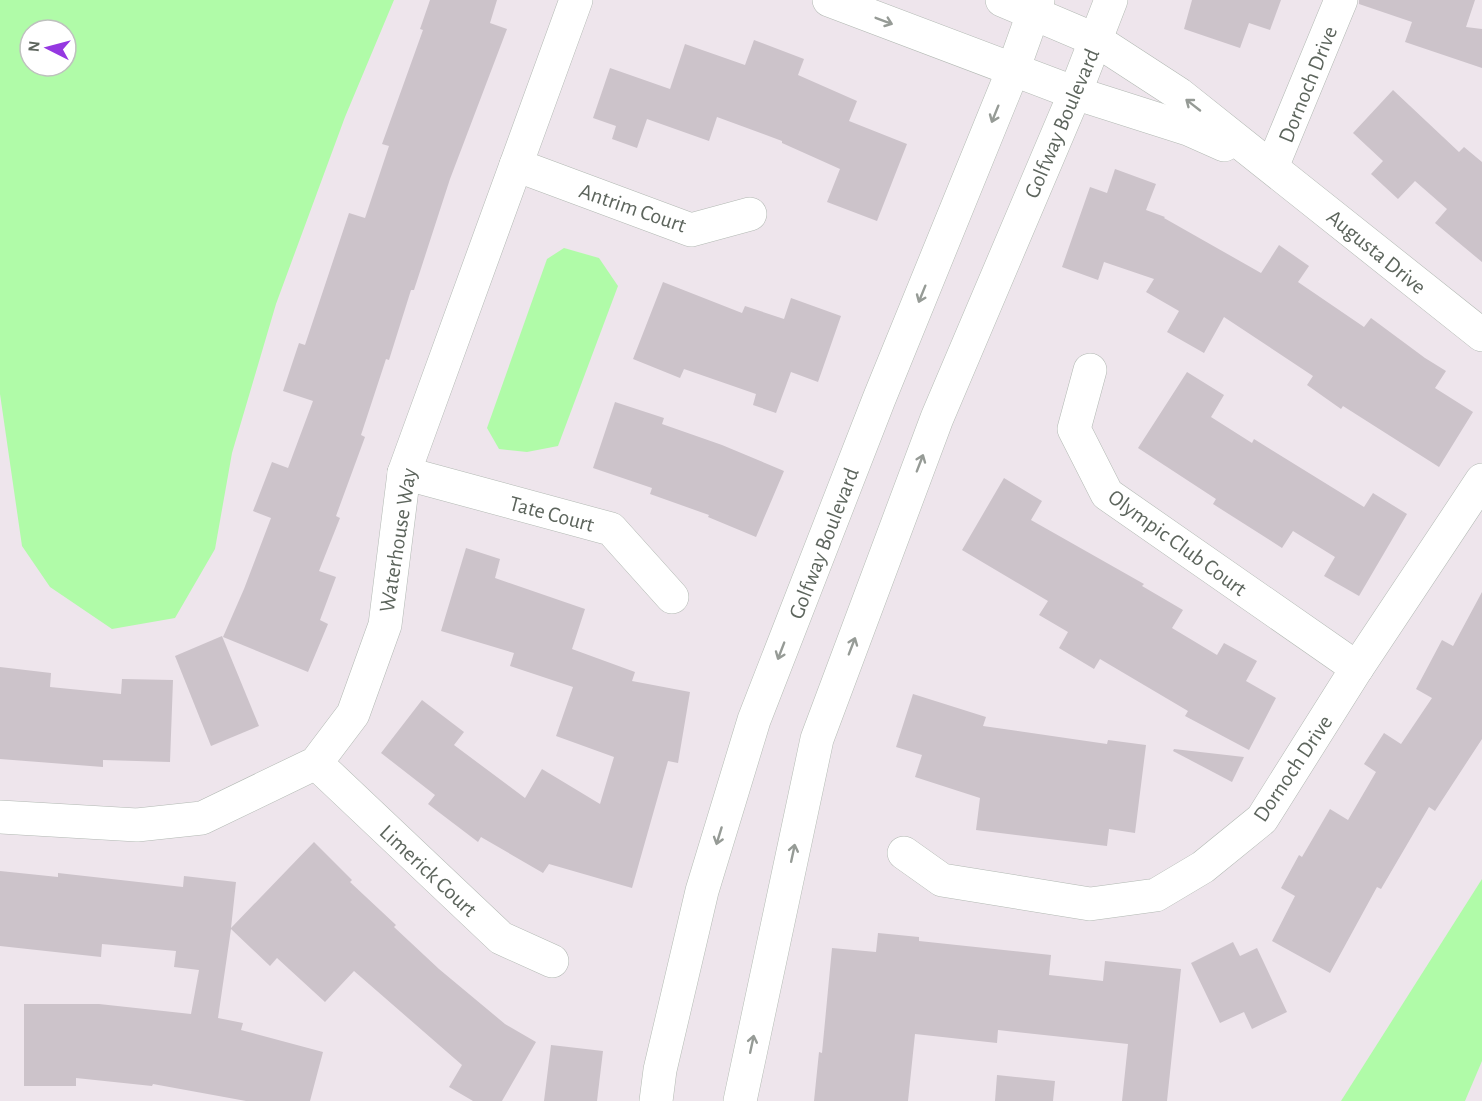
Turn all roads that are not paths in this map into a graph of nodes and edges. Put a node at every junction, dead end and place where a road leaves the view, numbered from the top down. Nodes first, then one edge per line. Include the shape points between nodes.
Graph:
1 (576, 0) edge
2 (830, 0) edge
3 (1002, 0) edge
4 (1111, 0) edge
5 (1341, 0) edge
6 (1036, 7) edge
7 (1096, 40) junction
8 (1013, 70) junction
9 (1075, 93) junction
10 (516, 165) junction
11 (1272, 167) junction
12 (750, 214) dead end
13 (1482, 335) edge
14 (1090, 370) dead end
15 (404, 473) junction
16 (1482, 480) edge
17 (672, 597) dead end
18 (1357, 668) junction
19 (316, 763) junction
20 (0, 817) edge
21 (904, 853) dead end
22 (552, 961) dead end
23 (656, 1101) edge
24 (740, 1101) edge

1 - 10 street, Waterhouse Way
2 -> 8 street, Augusta Drive
3 - 6 street, Augusta Drive
4 - 7 street, Golfway Boulevard
5 - 11 street, Dornoch Drive
6 - 7 street, Augusta Drive
6 - 8 street, Golfway Boulevard
7 - 9 street, Golfway Boulevard
11 -> 7 street, Augusta Drive via 1179,94
8 - 9 street, Augusta Drive
8 -> 23 street, Golfway Boulevard via 754,720 702,891
9 - 11 street, Augusta Drive via 1188,129
24 -> 9 street, Golfway Boulevard via 817,739 937,418
10 - 12 street, Antrim Court via 691,230
10 - 15 street, Waterhouse Way
11 - 13 street, Augusta Drive
14 - 18 street, Olympic Club Court via 1074,429 1107,494
15 - 17 street, Tate Court via 611,529
15 - 19 street, Waterhouse Way via 384,625 353,714
16 - 18 street, Dornoch Drive
18 - 21 street, Dornoch Drive via 1262,819 1203,867 1156,896 1090,904 942,880
19 - 20 street, Waterhouse Way via 202,818 137,825
19 - 22 street, Limerick Court via 501,938

